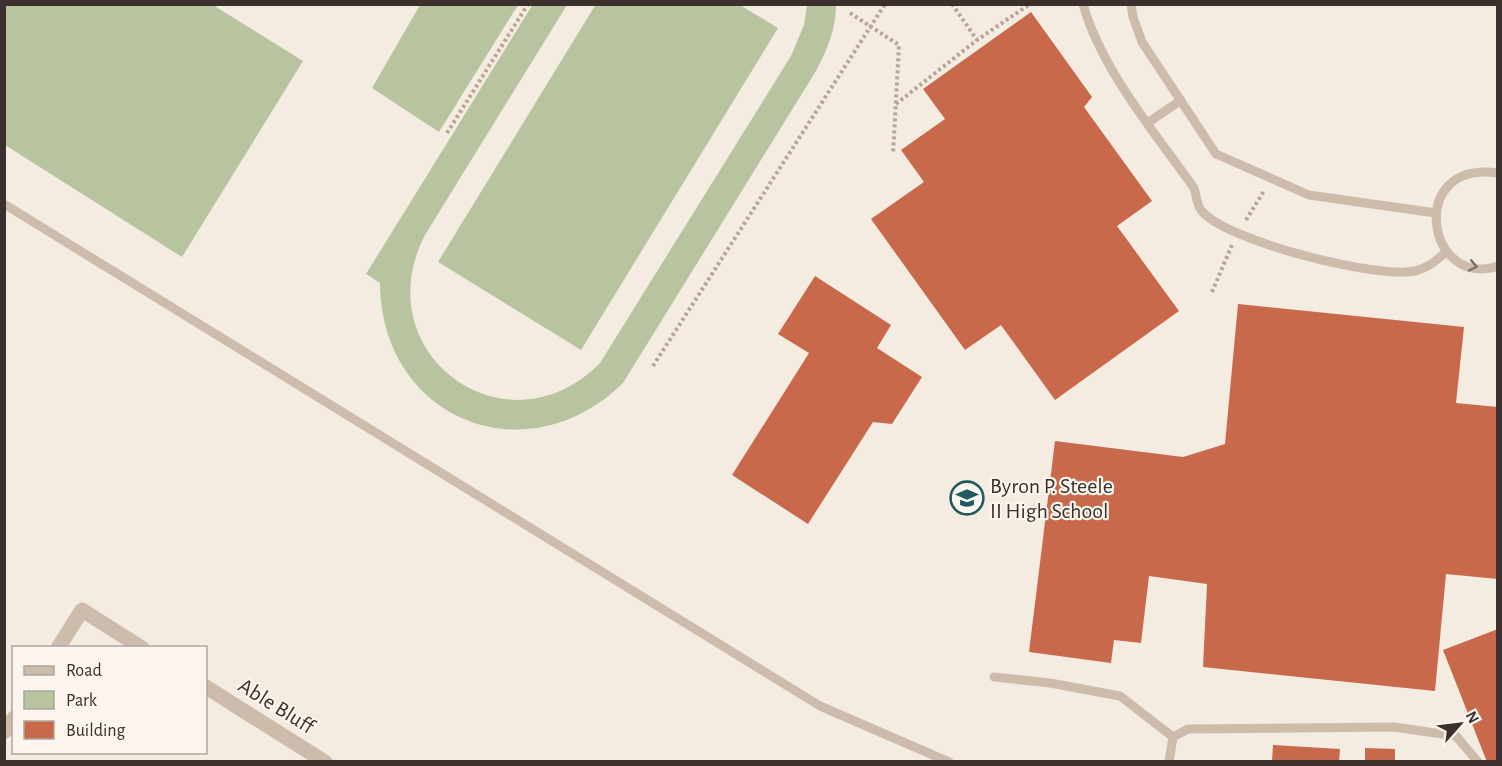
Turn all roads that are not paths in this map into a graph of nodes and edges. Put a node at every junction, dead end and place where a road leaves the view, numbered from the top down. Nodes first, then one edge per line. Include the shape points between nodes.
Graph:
1 (1083, 4) edge
2 (1131, 4) edge
3 (1180, 100) junction
4 (1149, 122) junction
5 (1497, 173) edge
6 (4, 204) edge
7 (1436, 213) junction
8 (1446, 252) junction
9 (1497, 266) edge
10 (59, 646) edge
11 (139, 646) edge
12 (994, 677) dead end
13 (207, 688) edge
14 (1173, 736) junction
15 (325, 762) edge
16 (948, 762) edge
17 (1169, 762) edge
18 (1478, 762) edge

1 - 4 lane via 1096,43
2 - 3 lane via 1142,42
3 - 4 lane
3 - 7 lane via 1216,154 1244,168 1309,195
4 - 8 lane via 1194,188 1201,210 1236,234 1355,268 1414,271
5 - 7 lane via 1468,173 1454,180 1443,192
6 - 16 lane via 820,706
7 - 8 lane via 1438,237
8 -> 9 lane via 1475,268
10 - 11 street via 82,610
12 - 14 lane via 1120,696
13 - 15 street, Able Bluff
14 - 17 lane
14 - 18 lane via 1188,729 1394,727 1456,736

